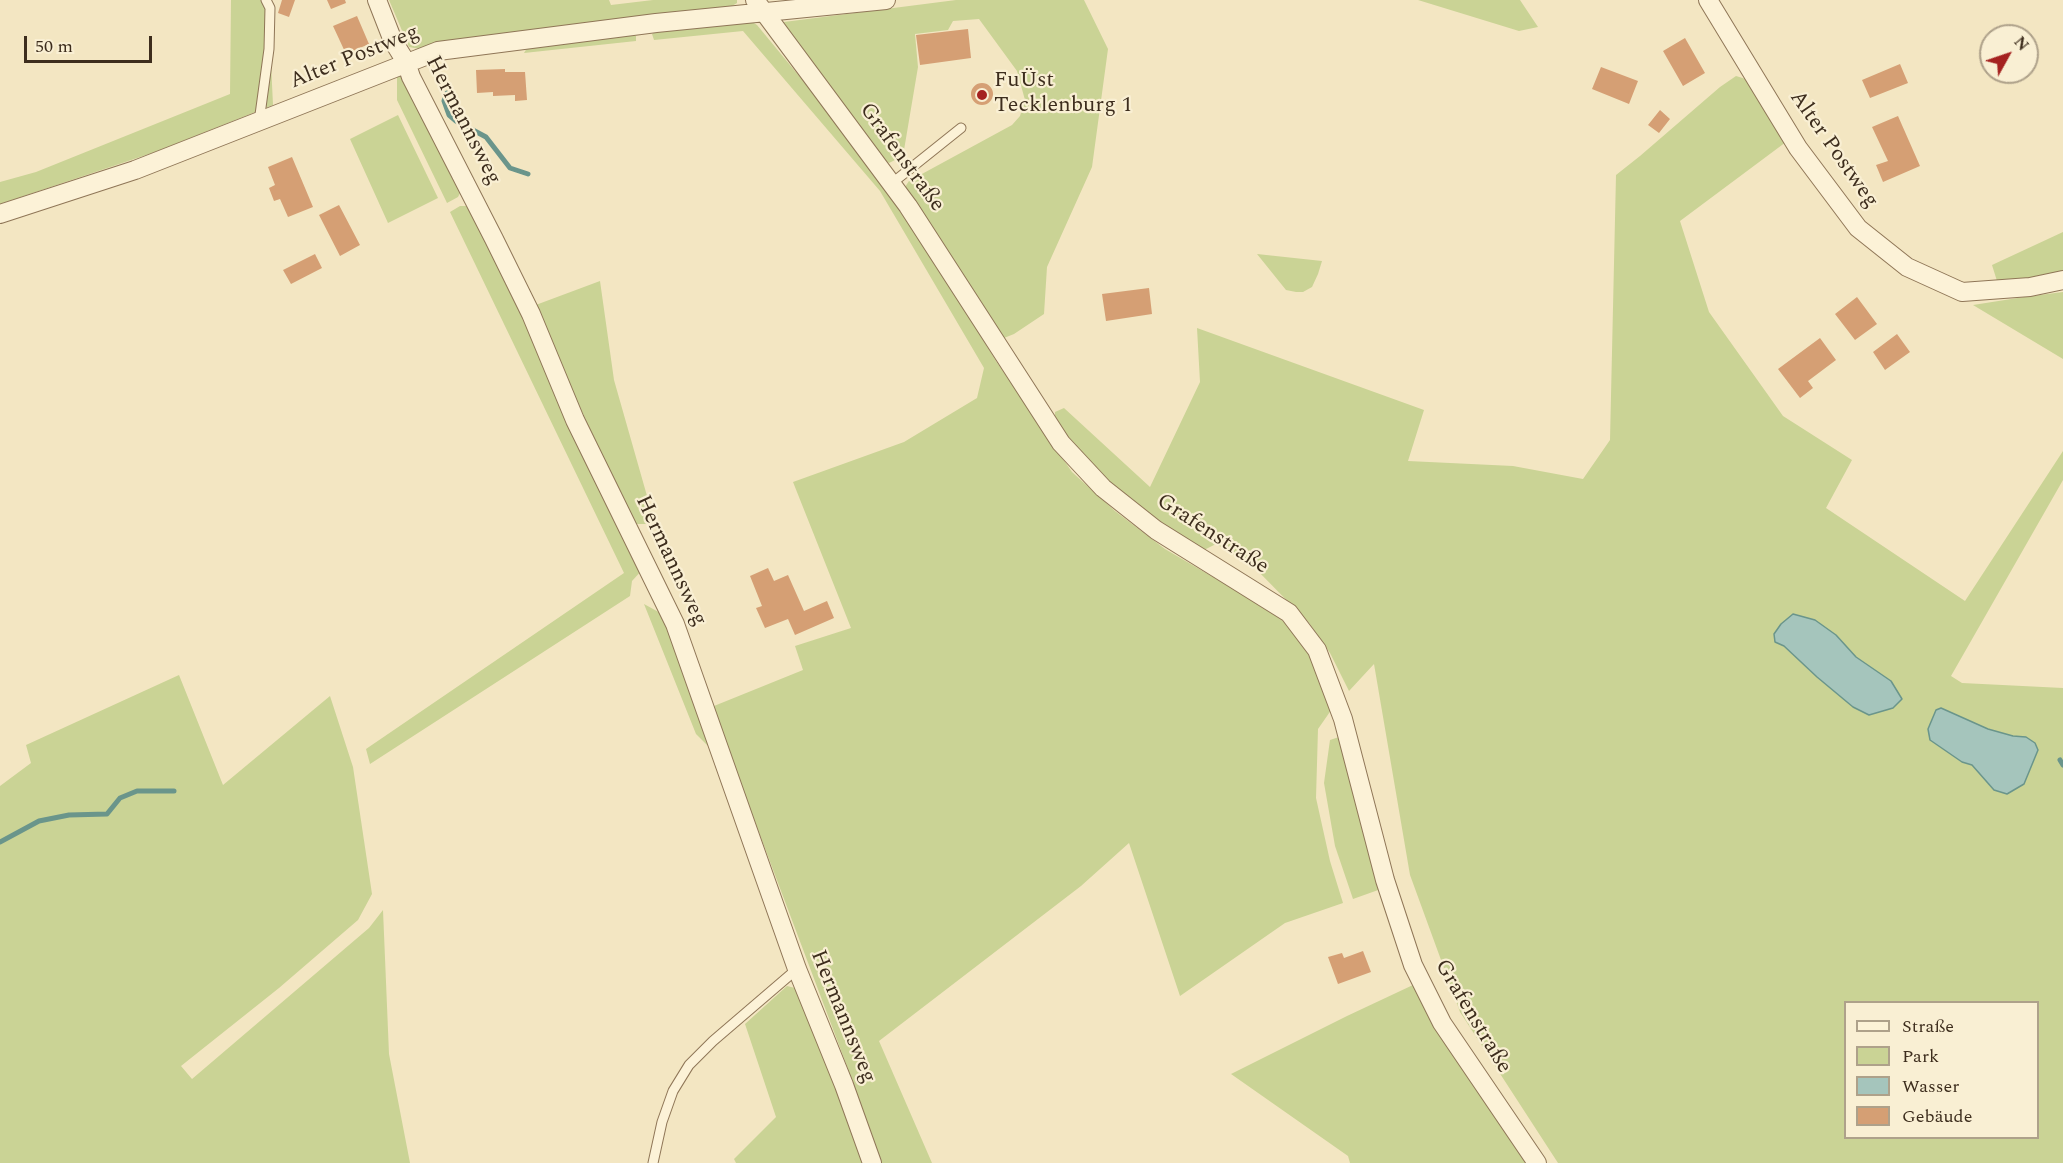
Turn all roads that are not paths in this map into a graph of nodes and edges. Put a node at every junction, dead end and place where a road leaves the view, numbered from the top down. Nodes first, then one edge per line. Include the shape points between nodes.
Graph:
1 (266, 0) edge
2 (377, 0) edge
3 (886, 0) edge
4 (1708, 0) edge
5 (759, 6) edge
6 (406, 62) junction
7 (259, 122) junction
8 (961, 128) dead end
9 (891, 184) junction
10 (0, 214) edge
11 (2063, 280) edge
12 (796, 969) junction
13 (653, 1163) edge
14 (872, 1163) edge
15 (1537, 1163) edge

1 - 7 lane via 270,8 269,49
2 - 6 street, Hermannsweg
3 - 5 street, Alter Postweg
4 - 11 street, Alter Postweg via 1798,148 1858,228 1897,260 1962,292 2030,287
5 - 6 street, Alter Postweg via 438,51
5 - 9 street, Grafenstraße
6 - 7 street, Alter Postweg
6 - 12 street, Hermannsweg via 495,239 575,420 675,624
7 - 10 street, Alter Postweg via 135,170
8 - 9 lane
9 - 15 street, Grafenstraße via 1061,443 1103,488 1156,530 1289,613 1317,650 1343,719 1413,965 1442,1023
12 - 13 lane via 689,1065 673,1091
12 - 14 street, Hermannsweg

